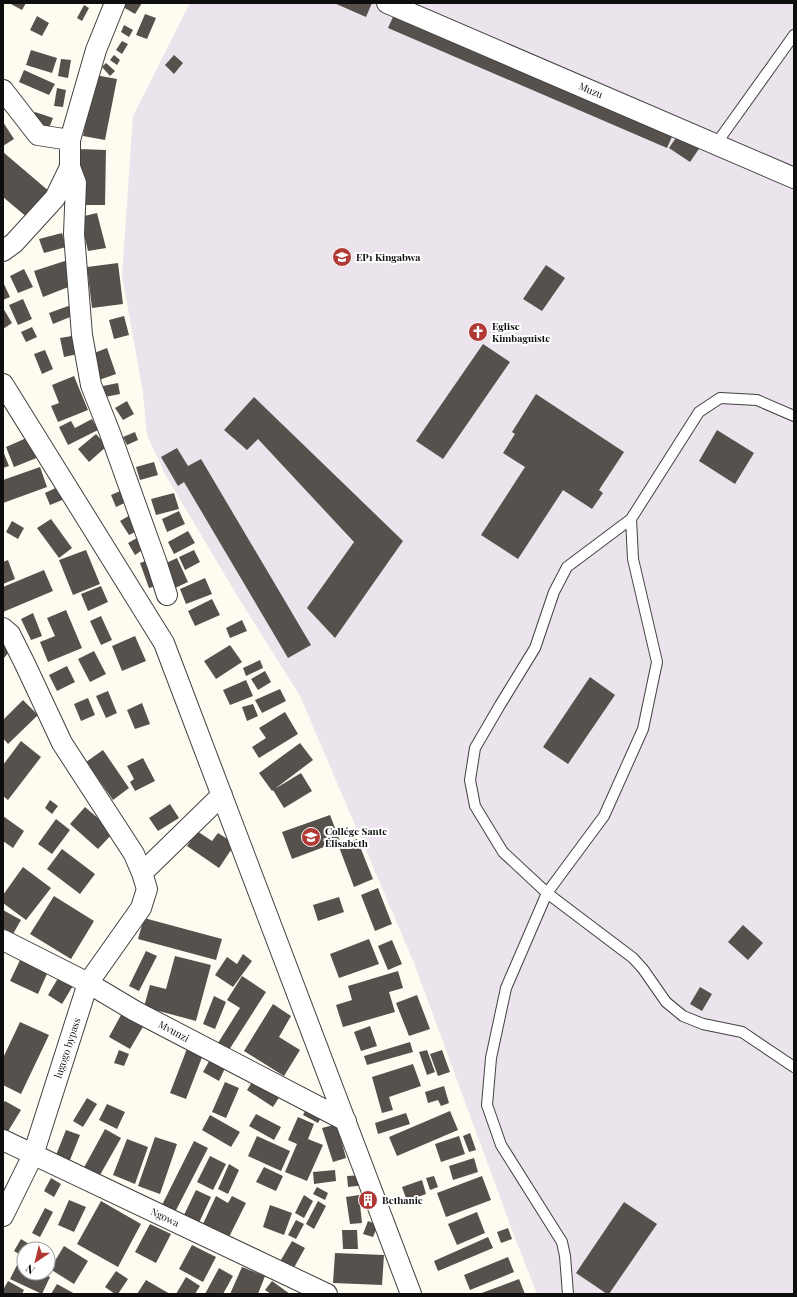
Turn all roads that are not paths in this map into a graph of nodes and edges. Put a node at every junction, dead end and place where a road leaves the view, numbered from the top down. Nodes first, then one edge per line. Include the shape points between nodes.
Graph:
1 (115, 3) edge
2 (387, 3) edge
3 (794, 35) edge
4 (3, 90) edge
5 (70, 140) junction
6 (716, 144) junction
7 (70, 167) junction
8 (794, 178) edge
9 (3, 251) edge
10 (3, 384) edge
11 (794, 416) edge
12 (632, 519) junction
13 (167, 595) dead end
14 (3, 628) edge
15 (222, 795) junction
16 (145, 881) junction
17 (547, 893) junction
18 (3, 940) edge
19 (88, 983) junction
20 (794, 1067) edge
21 (346, 1121) junction
22 (3, 1140) edge
23 (33, 1155) junction
24 (3, 1216) edge
25 (327, 1294) edge
26 (411, 1294) edge
27 (568, 1294) edge

1 - 5 street via 96,50
2 - 6 street, Muzu
3 - 6 lane
4 - 5 street via 38,135
5 - 7 street
6 - 8 street, Muzu
7 - 9 street via 55,198 14,243
7 - 13 street via 76,183 74,234 82,335 91,385
10 - 15 street via 164,643
11 - 12 lane via 757,400 720,398 699,412
12 - 17 lane via 633,559 657,662 643,730 604,816
12 - 17 lane via 567,567 554,592 536,648 475,748 470,780 475,806 503,852
14 - 16 street via 10,634 62,743 134,854
15 - 16 street
15 - 21 street
16 - 19 street, lugogo bypass via 141,908
17 - 20 lane via 633,958 666,1002 683,1016 703,1024 742,1032
17 - 27 lane via 506,988 491,1058 487,1105 501,1145 562,1242
18 - 19 street, Mvunzi
19 - 21 street, Mvunzi via 135,1011
19 - 23 street, lugogo bypass
21 - 26 street
22 - 23 street, Ngowa
23 - 24 street, lugogo bypass
23 - 25 street, Ngowa

